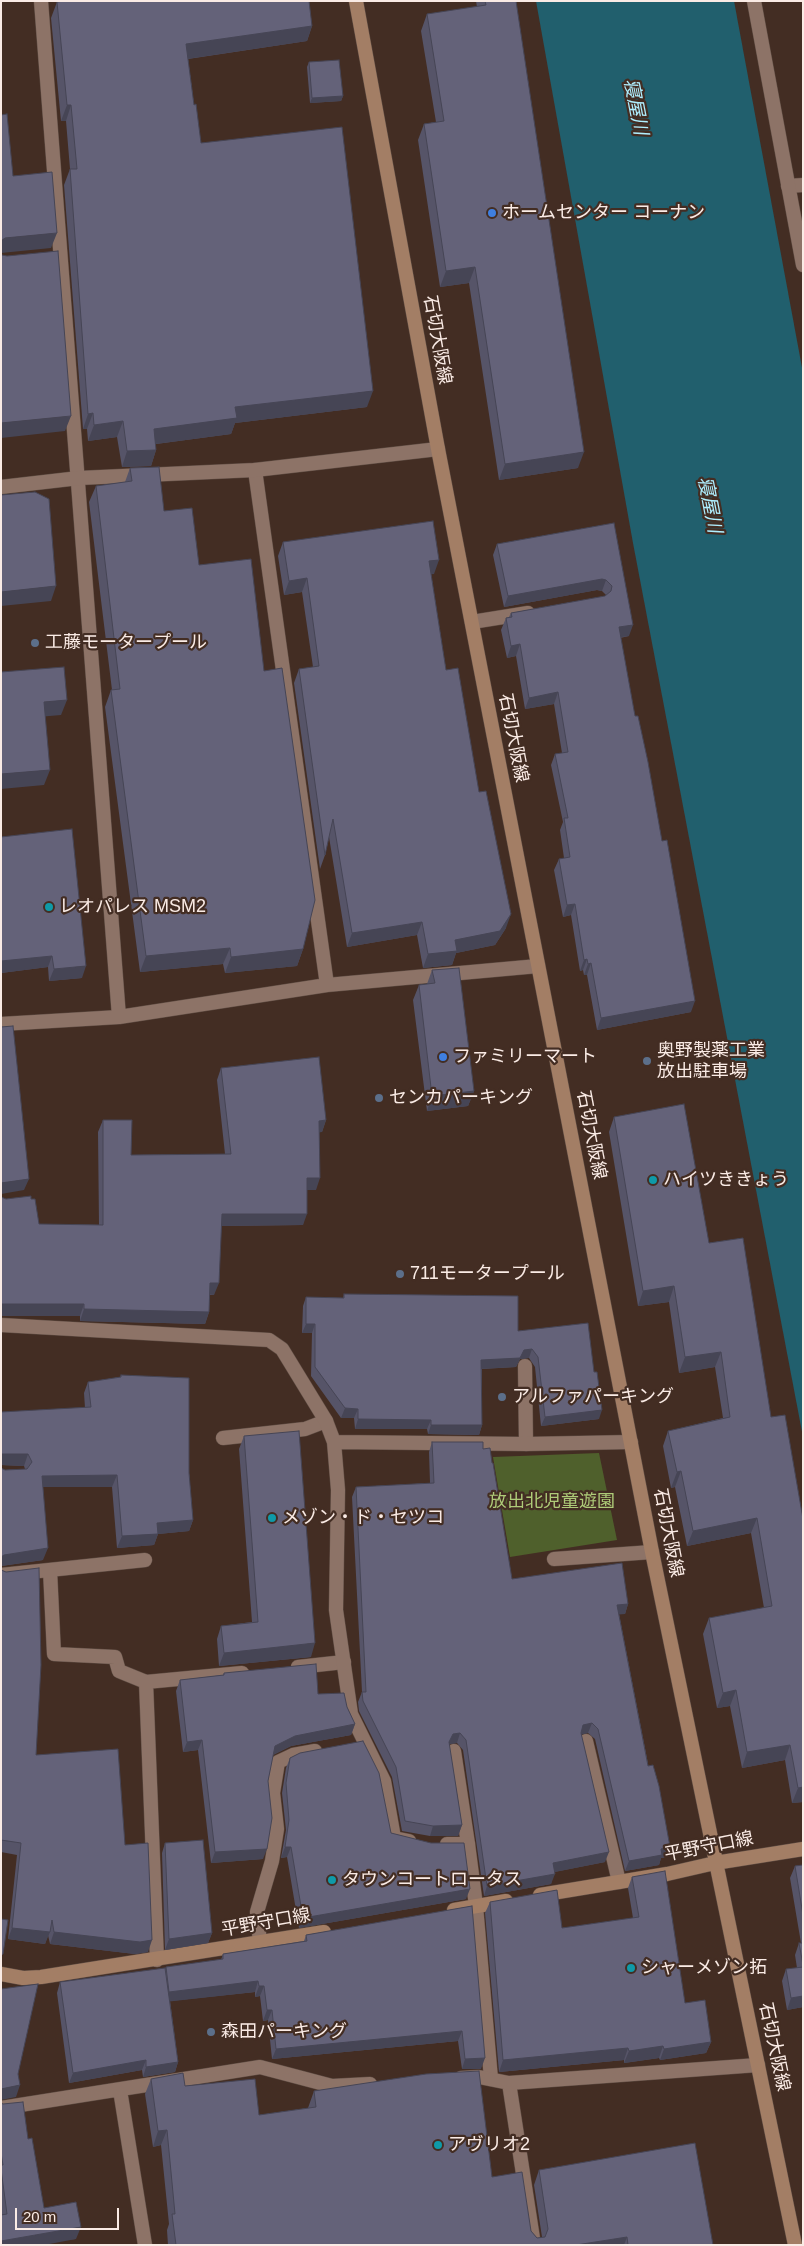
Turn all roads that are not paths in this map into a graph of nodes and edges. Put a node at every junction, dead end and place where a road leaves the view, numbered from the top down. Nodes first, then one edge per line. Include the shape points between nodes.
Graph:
1 (41, 1) edge
2 (356, 1) edge
3 (754, 1) edge
4 (803, 185) edge
5 (788, 186) junction
6 (61, 256) junction
7 (44, 258) edge
8 (803, 265) edge
9 (438, 449) junction
10 (255, 470) junction
11 (79, 478) junction
12 (1, 487) edge
13 (542, 610) edge
14 (472, 622) junction
15 (538, 966) junction
16 (327, 985) junction
17 (119, 1017) junction
18 (1, 1024) edge
19 (1, 1325) edge
20 (525, 1366) edge
21 (326, 1421) junction
22 (223, 1438) dead end
23 (334, 1442) junction
24 (631, 1442) junction
25 (526, 1444) junction
26 (652, 1552) junction
27 (554, 1559) dead end
28 (145, 1560) dead end
29 (50, 1570) junction
30 (1, 1575) edge
31 (344, 1662) junction
32 (284, 1668) edge
33 (254, 1671) edge
34 (146, 1682) junction
35 (365, 1741) junction
36 (586, 1741) edge
37 (347, 1745) edge
38 (329, 1748) edge
39 (454, 1751) edge
40 (468, 1844) junction
41 (803, 1849) edge
42 (716, 1862) junction
43 (619, 1882) junction
44 (476, 1906) junction
45 (436, 1913) edge
46 (338, 1930) edge
47 (260, 1943) junction
48 (157, 1960) junction
49 (1, 1974) edge
50 (758, 2065) junction
51 (449, 2079) edge
52 (491, 2079) junction
53 (381, 2083) edge
54 (509, 2083) junction
55 (120, 2090) junction
56 (1, 2108) edge
57 (145, 2245) edge
58 (534, 2245) edge
59 (795, 2245) edge

1 - 6 street
2 - 9 main road, 石切大阪線
3 - 5 street
4 - 5 street
5 - 8 street
6 - 7 street
6 - 11 street
9 - 10 street
9 - 14 main road, 石切大阪線
10 - 11 street
10 - 16 street
11 - 12 street
11 - 17 street
13 - 14 street
14 - 15 main road, 石切大阪線
15 - 16 street
15 - 24 main road, 石切大阪線
16 - 17 street
17 - 18 street
19 - 21 street via 269,1340 282,1349
20 - 25 street
21 - 22 street via 304,1429
21 - 23 street
23 - 25 street
23 - 31 street via 338,1490 336,1610
24 - 25 street
24 - 26 main road, 石切大阪線
26 - 27 street
26 - 42 main road, 石切大阪線
28 - 29 street
29 - 30 street
29 - 34 street via 54,1654 115,1658 119,1671
31 - 32 street
31 - 35 street via 351,1714
33 - 34 street
34 - 48 street
35 - 37 street
35 - 40 street via 384,1781 394,1838 425,1844
36 - 43 street
38 - 47 street via 293,1755 278,1762 273,1793 276,1829 272,1861 257,1912
39 - 40 street
40 - 44 street
41 - 42 main road, 平野守口線
42 - 43 main road, 平野守口線
42 - 50 main road, 石切大阪線
43 - 44 main road, 平野守口線
44 - 45 main road, 平野守口線
44 - 52 street
46 - 47 main road, 平野守口線
47 - 48 main road, 平野守口線
48 - 49 main road, 平野守口線 via 41,1978
50 - 54 street
50 - 59 main road, 石切大阪線
51 - 52 street
52 - 54 street
53 - 55 street via 332,2086 260,2067
54 - 58 street
55 - 56 street
55 - 57 street

